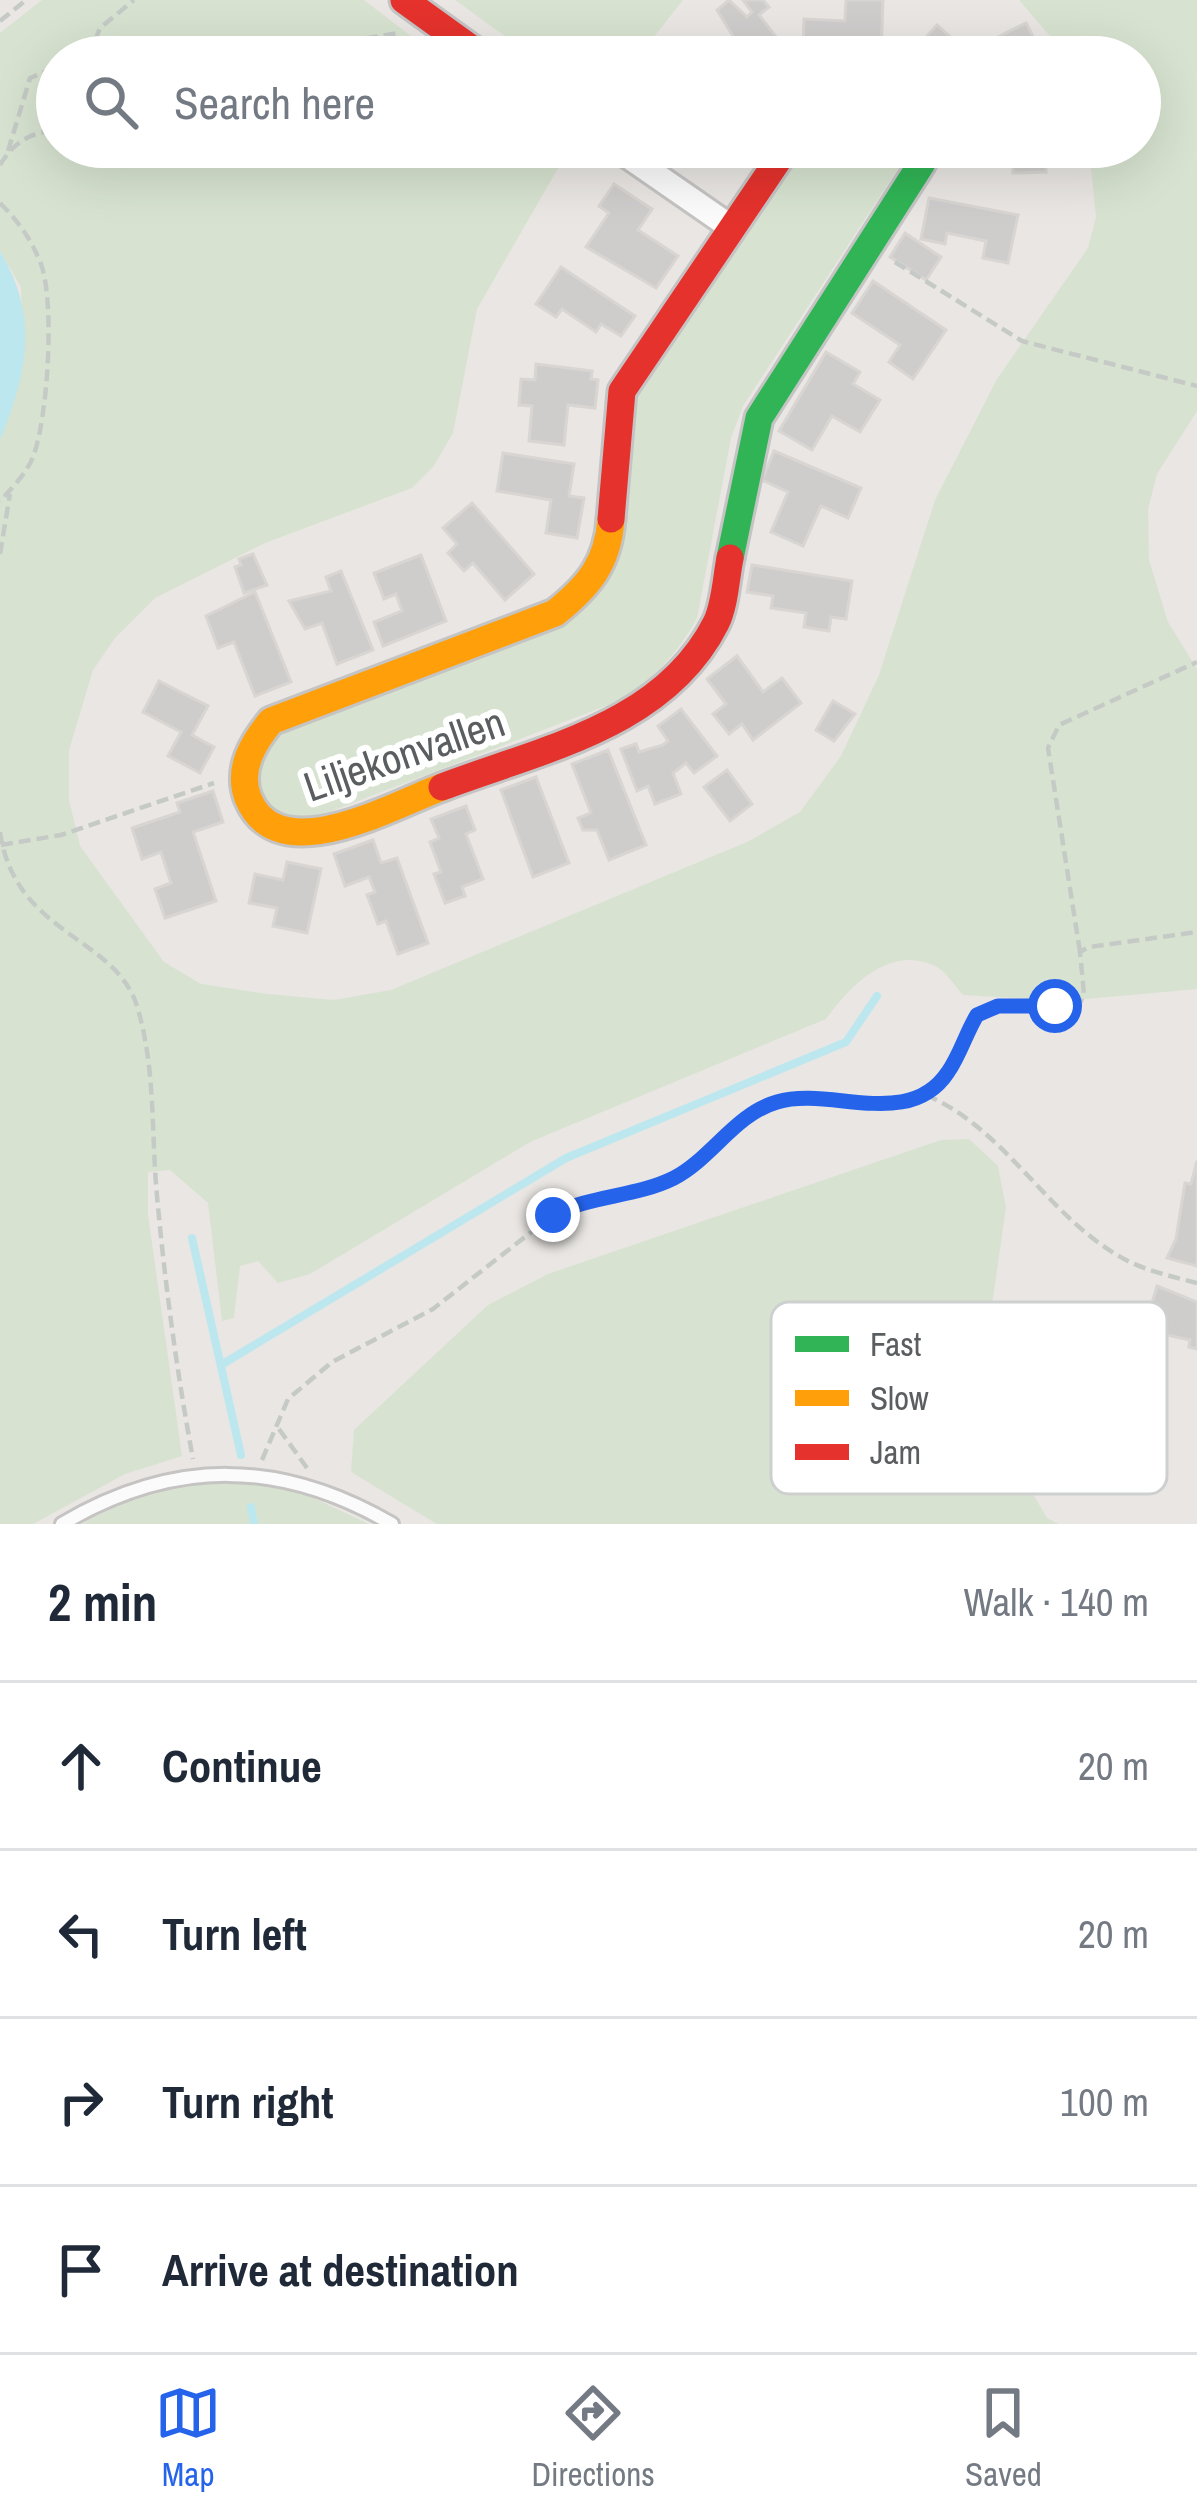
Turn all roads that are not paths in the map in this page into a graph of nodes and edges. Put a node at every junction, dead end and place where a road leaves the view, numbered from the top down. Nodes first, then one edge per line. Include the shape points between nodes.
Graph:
1 (404, 0) edge
2 (454, 36) edge
3 (646, 168) edge
4 (773, 168) edge
5 (919, 168) edge
6 (732, 227) junction
7 (62, 1524) edge
8 (392, 1524) edge

1 - 2 street
3 - 6 street
4 - 6 street, Liljekonvallen
5 - 6 street, Liljekonvallen via 759,418 718,620 682,672 632,716 314,835 282,835 257,817 244,758 271,721 555,613 588,586 610,549 622,391
7 - 8 lane via 119,1496 196,1477 254,1475 321,1488

